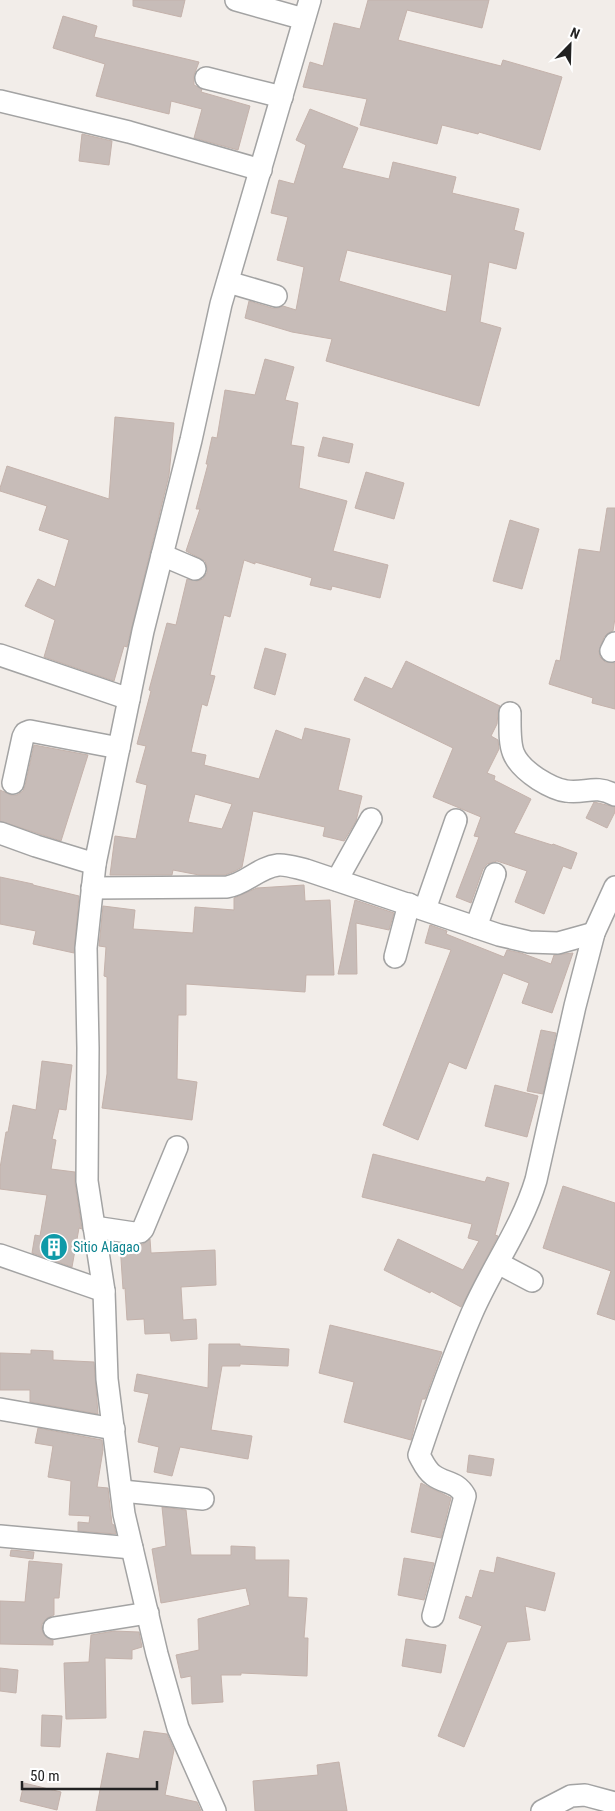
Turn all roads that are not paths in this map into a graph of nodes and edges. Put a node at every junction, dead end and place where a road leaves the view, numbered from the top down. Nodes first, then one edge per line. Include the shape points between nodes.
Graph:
1 (236, 0) edge
2 (307, 10) edge
3 (206, 78) dead end
4 (282, 97) junction
5 (0, 101) edge
6 (261, 170) junction
7 (228, 282) junction
8 (276, 296) dead end
9 (162, 555) junction
10 (195, 569) dead end
11 (0, 655) edge
12 (129, 699) junction
13 (510, 713) dead end
14 (119, 748) junction
15 (13, 783) dead end
16 (615, 795) edge
17 (371, 819) dead end
18 (456, 820) dead end
19 (0, 833) edge
20 (95, 864) junction
21 (495, 874) dead end
22 (337, 880) junction
23 (615, 887) edge
24 (92, 888) junction
25 (417, 906) junction
26 (476, 927) junction
27 (594, 933) junction
28 (395, 957) dead end
29 (177, 1147) dead end
30 (94, 1227) junction
31 (0, 1255) edge
32 (498, 1263) junction
33 (532, 1281) dead end
34 (104, 1291) junction
35 (0, 1409) edge
36 (114, 1429) junction
37 (122, 1491) junction
38 (203, 1499) dead end
39 (0, 1536) edge
40 (132, 1548) junction
41 (148, 1613) junction
42 (433, 1616) dead end
43 (54, 1628) dead end
44 (615, 1803) edge
45 (215, 1811) edge
46 (542, 1811) edge

1 - 2 street
2 - 4 street
3 - 4 street
4 - 6 street
5 - 6 street via 129,132
6 - 7 street
7 - 8 street
7 - 9 street
9 - 10 street
9 - 12 street
11 - 12 street
12 - 14 street
13 - 16 street via 513,751 518,764 533,776 566,791 604,790
14 - 15 street via 30,731 23,737
14 - 20 street
17 - 22 street
18 - 25 street
19 - 20 street
20 - 24 street
21 - 26 street
22 - 24 street via 279,864 227,887
22 - 25 street
23 - 27 street
24 - 30 street via 86,948 87,1182
25 - 26 street
25 - 28 street
26 - 27 street via 529,942 558,943
27 - 32 street via 532,1195
29 - 30 street via 140,1232
30 - 34 street
31 - 34 street
32 - 33 street
32 - 42 street via 472,1311 420,1455 433,1475 460,1487 465,1496
34 - 36 street via 107,1379
35 - 36 street
36 - 37 street
37 - 38 street
37 - 40 street
39 - 40 street
40 - 41 street
41 - 43 street
41 - 45 street via 178,1728
44 - 46 street via 585,1795 571,1796

